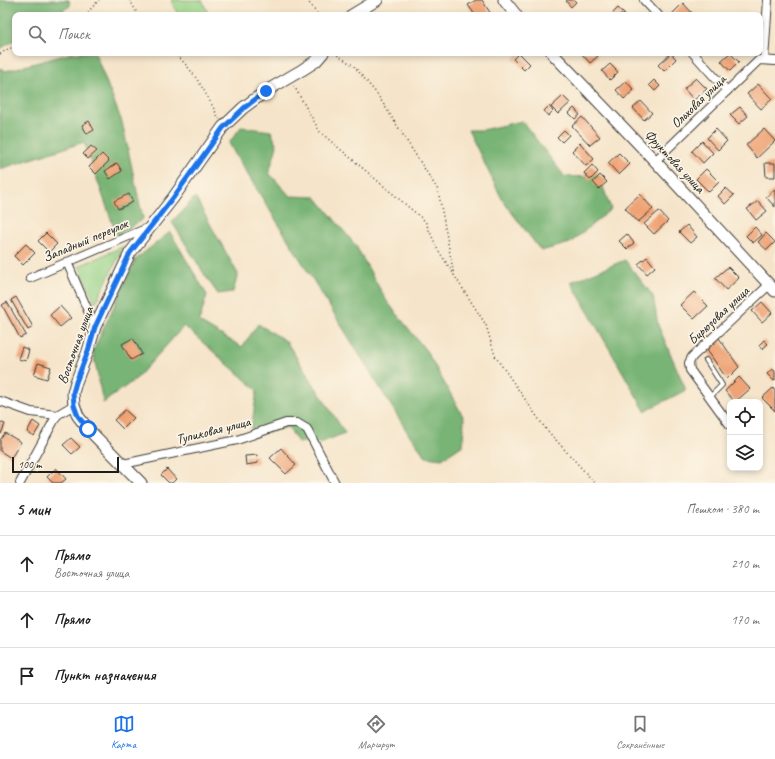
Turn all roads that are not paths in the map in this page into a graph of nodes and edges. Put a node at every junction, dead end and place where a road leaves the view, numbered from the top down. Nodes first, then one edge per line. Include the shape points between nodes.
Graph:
1 (377, 0) edge
2 (504, 0) edge
3 (644, 0) edge
4 (768, 0) edge
5 (357, 12) edge
6 (514, 12) edge
7 (655, 12) edge
8 (763, 43) edge
9 (320, 56) edge
10 (555, 56) edge
11 (696, 56) edge
12 (761, 56) edge
13 (761, 60) junction
14 (775, 61) edge
15 (727, 91) junction
16 (655, 161) junction
17 (151, 227) junction
18 (67, 262) junction
19 (30, 278) dead end
20 (772, 288) edge
21 (95, 327) junction
22 (706, 360) dead end
23 (710, 397) junction
24 (0, 401) edge
25 (74, 405) junction
26 (57, 414) junction
27 (727, 421) edge
28 (123, 464) junction
29 (20, 483) edge
30 (142, 483) edge
31 (334, 483) edge

1 - 5 street
2 - 6 street
3 - 7 street
4 - 8 street
9 - 17 street, Восточная улица via 260,95 223,128
10 - 16 street, Фруктовая улица
11 - 15 street
12 - 13 street
13 - 14 street
13 - 15 street, Ольховая улица
15 - 16 street, Ольховая улица
16 - 20 street, Фруктовая улица
17 - 18 street, Западный переулок
17 - 21 street, Восточная улица via 130,253
18 - 19 street, Западный переулок
18 - 21 street
20 - 23 street, Бирюзовая улица via 692,357 689,363 690,370
21 - 25 street, Восточная улица via 73,393
22 - 23 lane via 722,385
23 - 27 street, Бирюзовая улица
24 - 26 street via 32,412
25 - 26 street
25 - 28 street, Восточная улица via 78,416 88,429
26 - 29 street
28 - 30 street, Восточная улица
28 - 31 street, Тупиковая улица via 237,440 286,423 297,423 306,429

